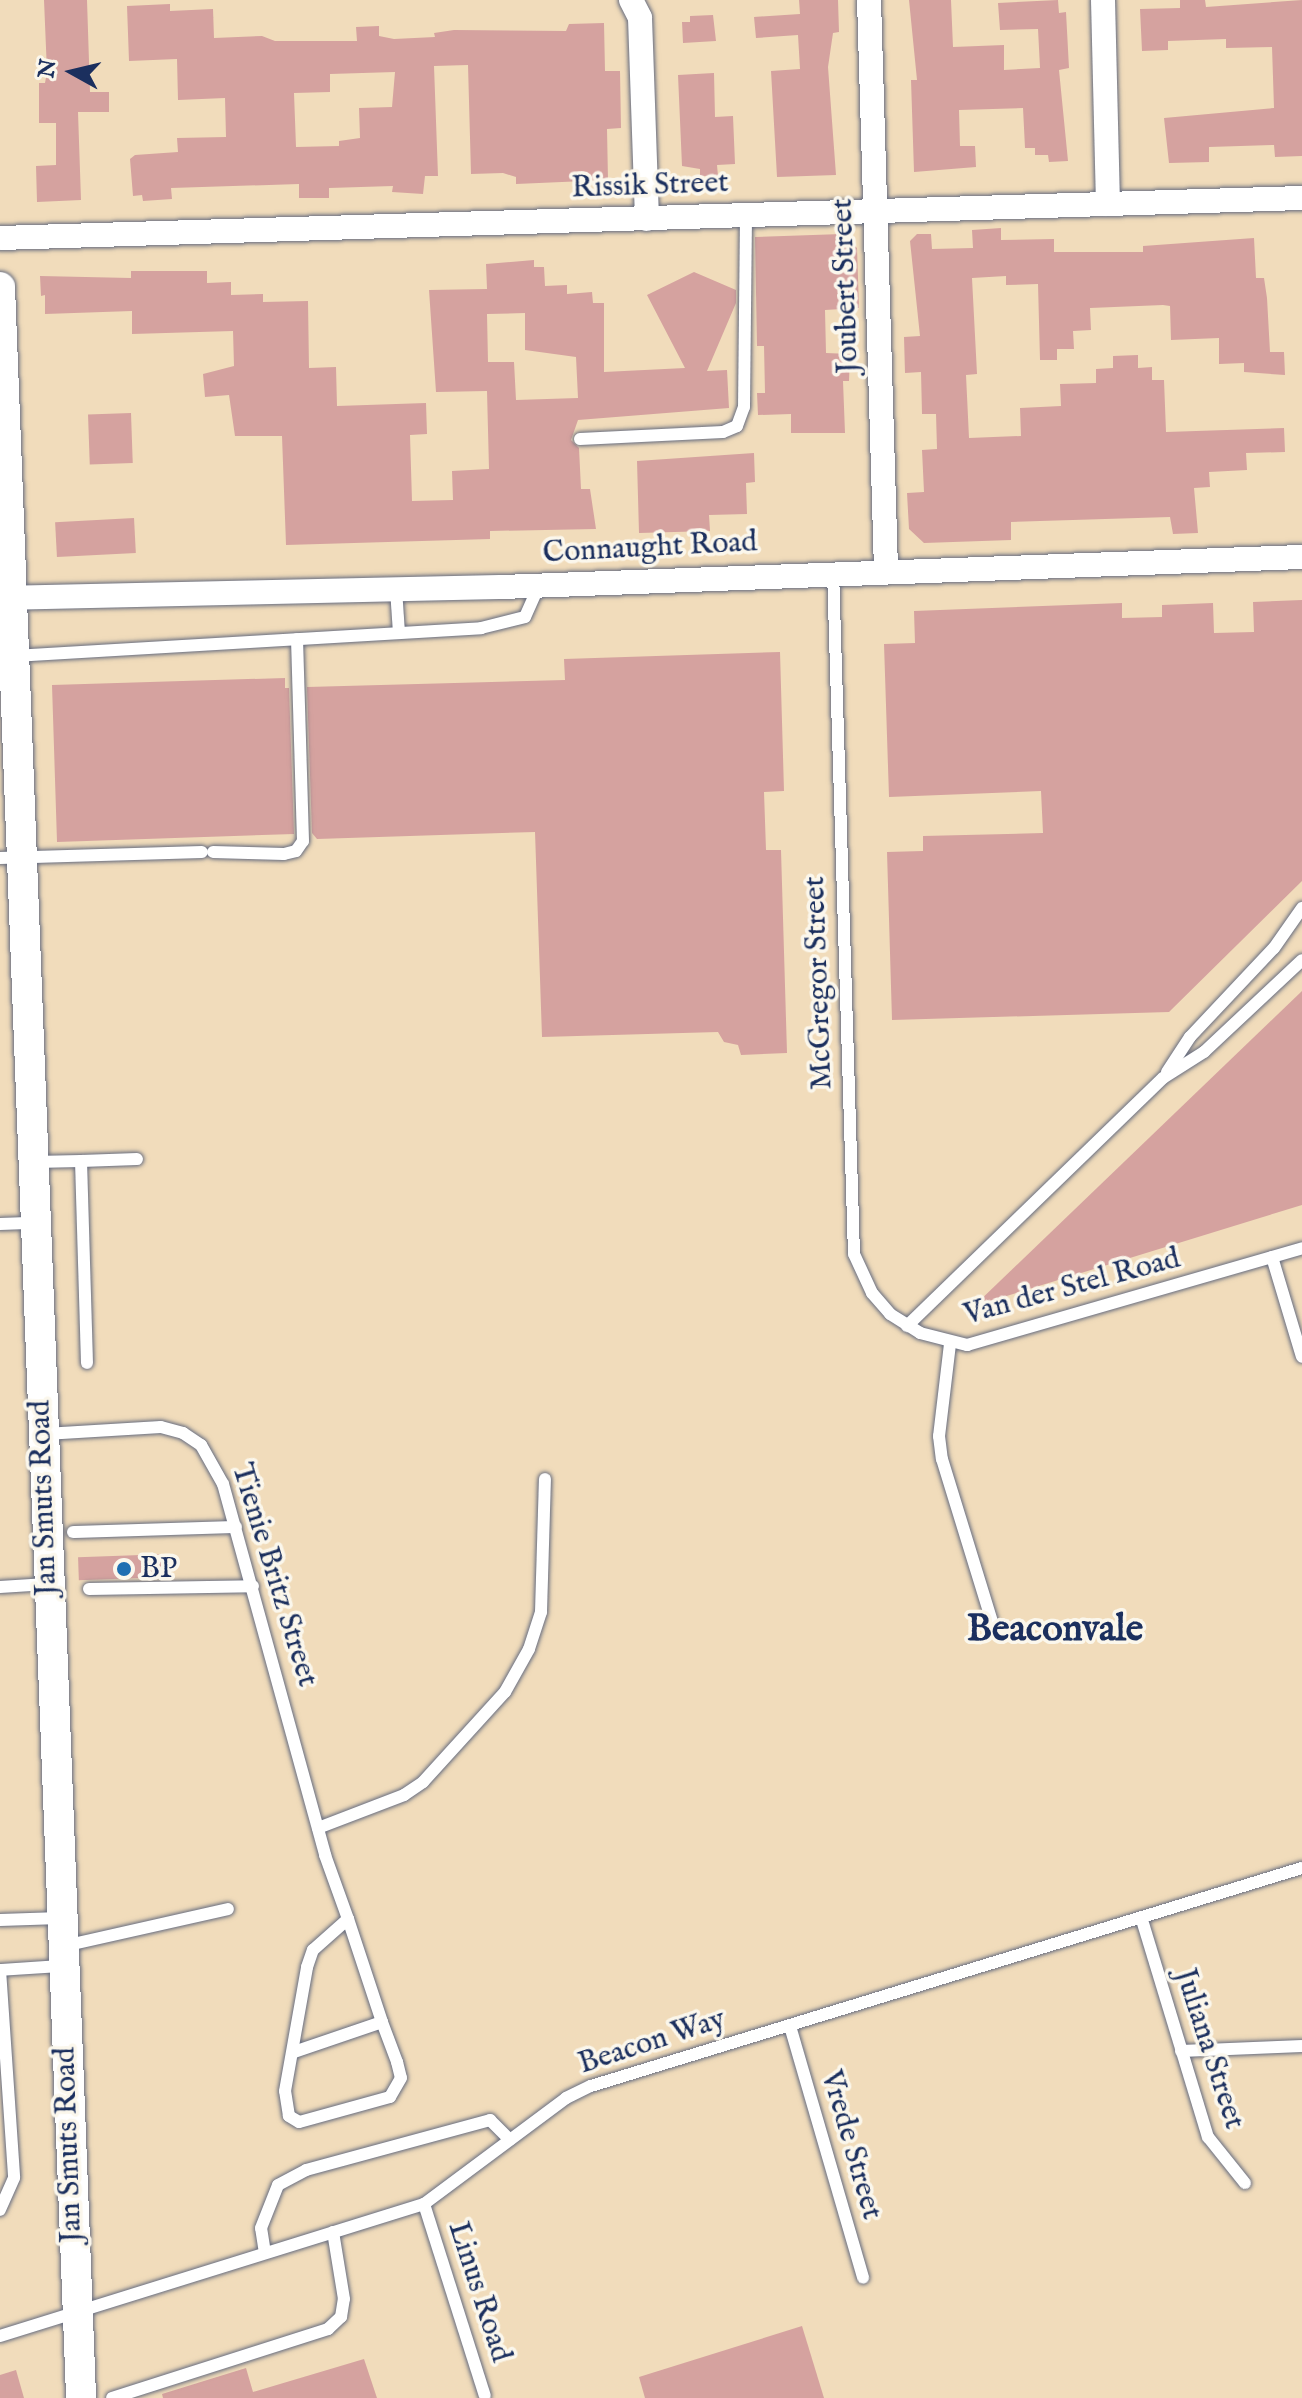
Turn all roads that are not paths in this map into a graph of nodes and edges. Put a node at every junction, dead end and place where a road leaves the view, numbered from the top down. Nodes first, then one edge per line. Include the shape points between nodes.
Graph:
1 (631, 0) edge
2 (869, 0) edge
3 (1103, 0) edge
4 (1302, 198) edge
5 (1108, 204) junction
6 (875, 212) junction
7 (746, 216) junction
8 (647, 219) junction
9 (0, 238) edge
10 (0, 287) edge
11 (580, 439) dead end
12 (1302, 557) edge
13 (886, 570) junction
14 (833, 571) junction
15 (539, 585) junction
16 (396, 589) junction
17 (6, 598) edge
18 (399, 633) junction
19 (297, 639) junction
20 (13, 656) junction
21 (10, 858) edge
22 (1302, 908) edge
23 (1302, 960) edge
24 (1163, 1078) junction
25 (137, 1159) dead end
26 (81, 1161) junction
27 (31, 1162) junction
28 (34, 1223) junction
29 (0, 1224) edge
30 (1302, 1248) edge
31 (1272, 1257) junction
32 (907, 1326) junction
33 (950, 1344) junction
34 (1302, 1357) edge
35 (87, 1363) dead end
36 (41, 1434) junction
37 (545, 1479) dead end
38 (236, 1527) junction
39 (73, 1532) dead end
40 (47, 1584) junction
41 (253, 1586) junction
42 (0, 1587) edge
43 (89, 1589) dead end
44 (994, 1628) dead end
45 (318, 1828) junction
46 (1302, 1868) edge
47 (228, 1909) dead end
48 (348, 1919) junction
49 (0, 1920) edge
50 (1142, 1920) junction
51 (61, 1944) junction
52 (0, 1970) edge
53 (382, 2022) junction
54 (790, 2026) junction
55 (1302, 2046) edge
56 (1181, 2051) junction
57 (294, 2052) junction
58 (510, 2140) junction
59 (1245, 2183) dead end
60 (424, 2204) junction
61 (0, 2210) edge
62 (333, 2232) junction
63 (265, 2253) junction
64 (863, 2278) dead end
65 (75, 2312) junction
66 (0, 2336) edge
67 (485, 2396) dead end
68 (81, 2398) edge
69 (112, 2398) edge

1 - 8 street via 640,18
2 - 6 street, Joubert Street
3 - 5 street
4 - 5 street, Rissik Street
5 - 6 street, Rissik Street
6 - 7 street, Rissik Street
6 - 13 street, Joubert Street
7 - 8 street, Rissik Street
7 - 11 lane via 741,421 723,432
8 - 9 street, Rissik Street
10 - 17 street, Jan Smuts Road
12 - 13 street, Connaught Road
13 - 14 street, Connaught Road
14 - 15 street, Connaught Road
14 - 32 lane, McGregor Street via 854,1254 872,1293
15 - 16 street, Connaught Road
15 - 18 lane via 533,607 513,623
16 - 17 street, Connaught Road
16 - 18 lane
17 - 20 street, Jan Smuts Road
18 - 19 lane
19 - 20 lane
19 - 21 lane via 303,841 296,851
20 - 21 street, Jan Smuts Road
21 - 27 street, Jan Smuts Road
22 - 24 lane via 1274,948 1190,1037
23 - 24 lane via 1204,1052
24 - 32 lane
25 - 26 lane
26 - 27 lane
26 - 35 lane
27 - 28 street, Jan Smuts Road
28 - 29 lane
28 - 36 street, Jan Smuts Road
30 - 31 lane, Van der Stel Road
31 - 33 lane, Van der Stel Road via 995,1341
31 - 34 lane
32 - 33 lane, McGregor Street
33 - 44 lane, Van der Stel Road via 942,1459
36 - 38 lane, Tienie Britz Street via 161,1427 183,1433 215,1462
36 - 40 street, Jan Smuts Road
37 - 45 lane via 541,1612 529,1649 505,1692 423,1782 368,1811
38 - 39 lane
38 - 41 lane, Tienie Britz Street
40 - 42 lane
40 - 51 street, Jan Smuts Road
41 - 43 lane
41 - 45 lane, Tienie Britz Street
45 - 48 lane, Tienie Britz Street
46 - 50 lane, Beacon Way
47 - 51 lane
48 - 53 lane, Tienie Britz Street
48 - 57 lane via 309,1958
49 - 51 lane
50 - 54 lane, Beacon Way
50 - 56 lane, Juliana Street
51 - 52 lane
51 - 65 street, Jan Smuts Road
52 - 61 lane via 14,2178
53 - 57 lane
53 - 57 lane, Tienie Britz Street via 401,2078 390,2097 306,2122 293,2120 285,2091
54 - 58 lane, Beacon Way via 582,2089
54 - 64 lane, Vrede Street
55 - 56 lane
56 - 59 lane, Juliana Street via 1212,2147
58 - 60 lane, Beacon Way
58 - 63 lane via 490,2120 306,2170 278,2185 261,2228
60 - 62 lane, Beacon Way
60 - 67 lane, Linus Road
62 - 63 lane, Beacon Way
62 - 69 lane via 344,2299 341,2317 328,2329
63 - 65 lane, Beacon Way
65 - 66 lane, Beacon Way
65 - 68 street, Jan Smuts Road

